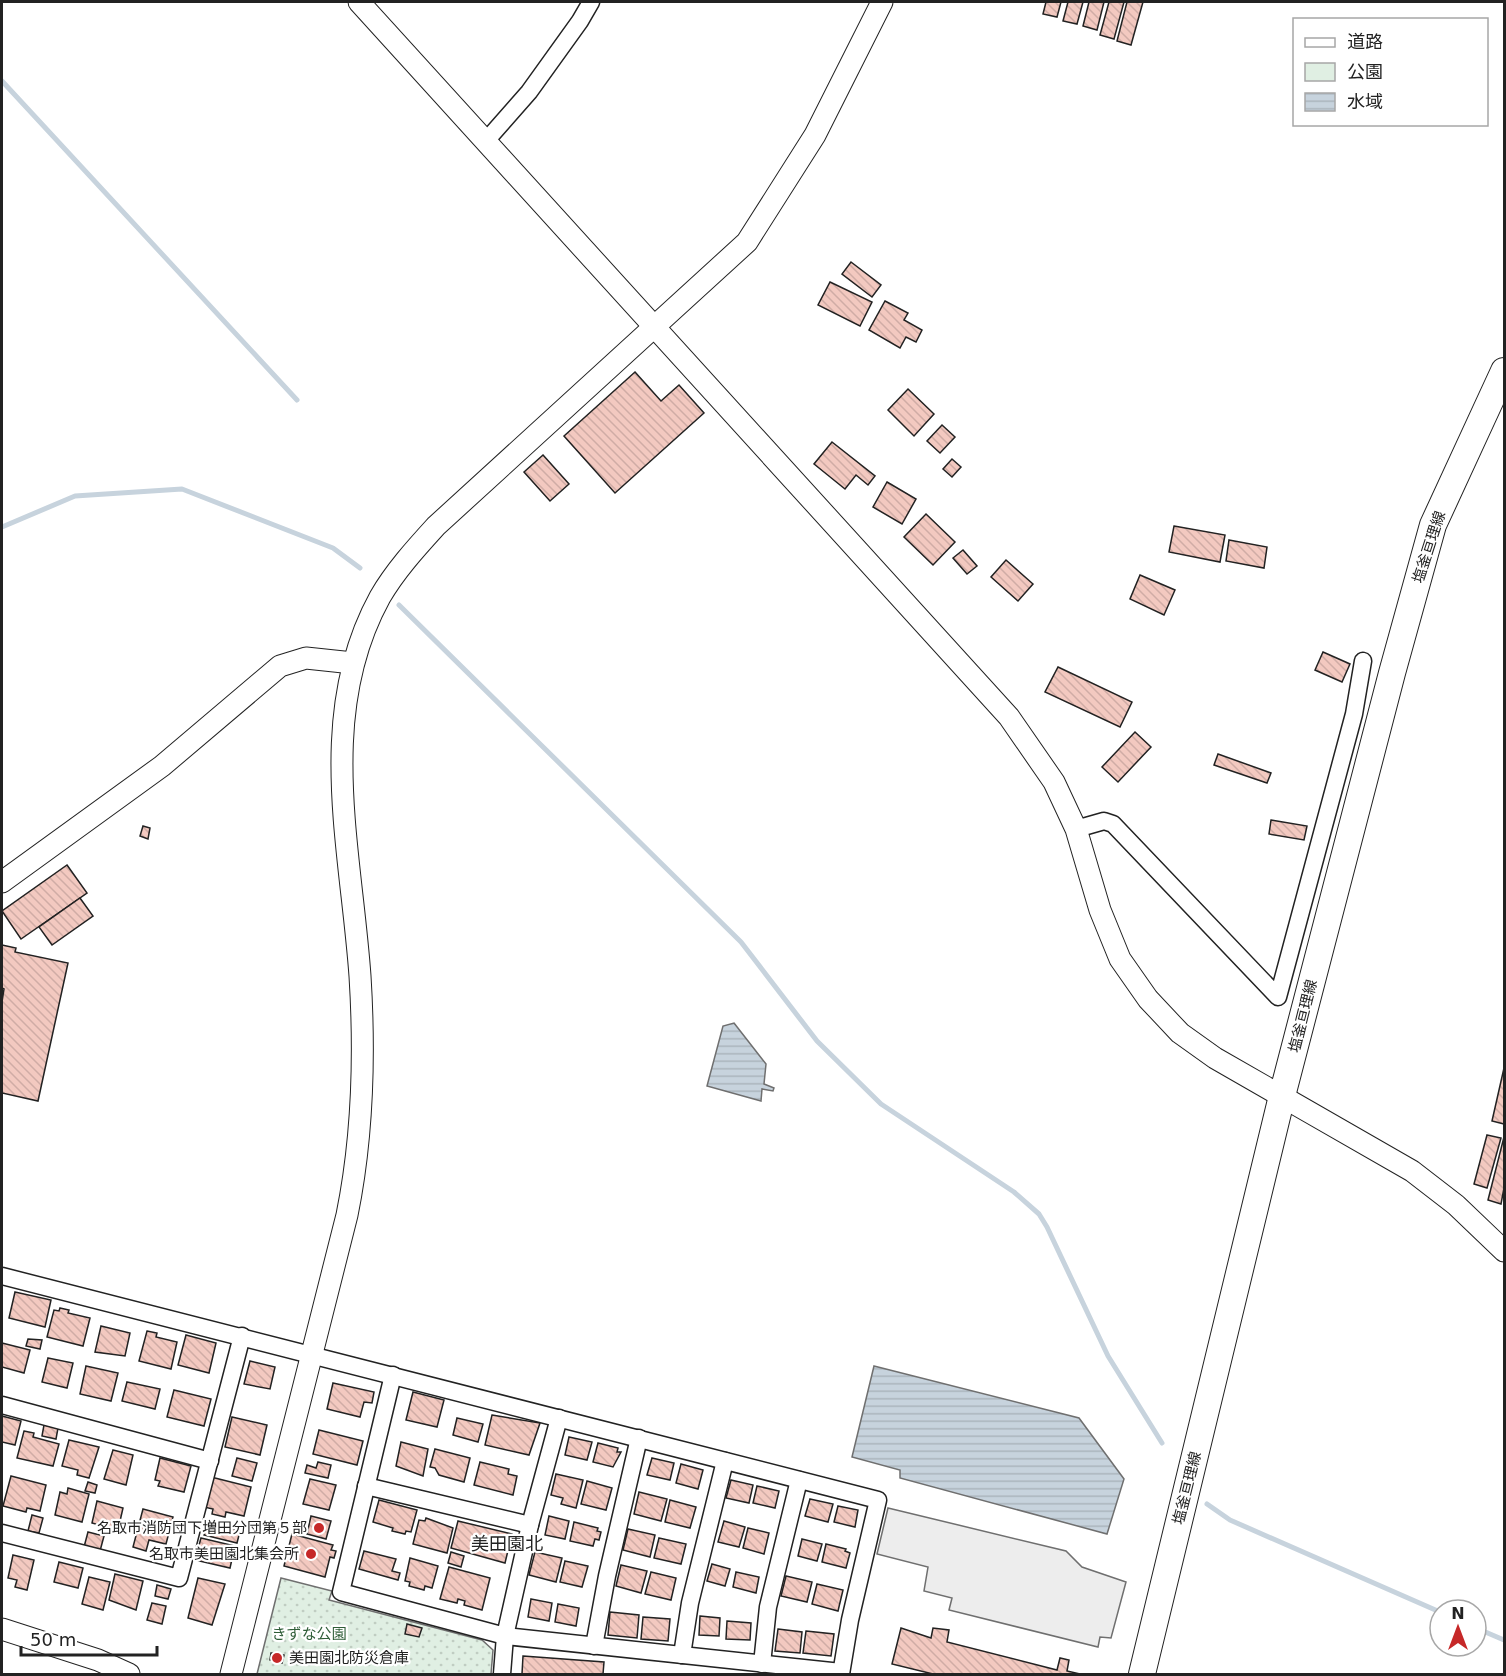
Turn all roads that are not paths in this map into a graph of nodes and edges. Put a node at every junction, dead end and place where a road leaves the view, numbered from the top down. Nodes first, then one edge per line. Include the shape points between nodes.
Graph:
1 (359, 2) edge
2 (591, 2) edge
3 (882, 2) edge
4 (485, 142) junction
5 (654, 327) junction
6 (1504, 371) edge
7 (1363, 661) dead end
8 (353, 663) junction
9 (1076, 829) junction
10 (2, 882) edge
11 (1282, 1096) junction
12 (1504, 1251) edge
13 (2, 1279) edge
14 (242, 1336) junction
15 (312, 1354) junction
16 (393, 1375) junction
17 (2, 1405) edge
18 (559, 1418) junction
19 (639, 1438) junction
20 (210, 1461) junction
21 (725, 1461) junction
22 (799, 1480) junction
23 (366, 1486) junction
24 (530, 1525) junction
25 (2, 1533) edge
26 (2, 1629) edge
27 (506, 1636) junction
28 (594, 1646) junction
29 (682, 1655) junction
30 (762, 1664) junction
31 (841, 1673) edge
32 (129, 1674) edge
33 (231, 1674) edge
34 (502, 1674) edge
35 (1142, 1674) edge

1 - 4 street
2 - 4 street via 529,92
3 - 5 street via 815,135 747,242
4 - 5 street
5 - 8 street via 413,551 380,597
5 - 9 street via 1010,717 1054,782
6 - 11 main road, 塩釜亘理線 via 1433,525
7 - 9 street via 1354,714 1278,997 1113,824 1104,821
8 - 10 street via 306,658 280,666 162,766
8 - 15 street via 342,719 341,750 363,1026 361,1127 347,1215
9 - 11 street via 1120,959 1148,999 1180,1033 1224,1064
11 - 12 street via 1412,1171 1456,1205
11 - 35 main road, 塩釜亘理線
13 - 14 street
14 - 15 street
14 - 20 street
15 - 16 street
15 - 33 street
16 - 18 street
16 - 23 street
17 - 20 street
18 - 19 street
18 - 24 street
19 - 21 street
19 - 28 street
20 - 25 street via 179,1578
21 - 22 street
21 - 29 street via 690,1603
22 - 30 street via 768,1607
22 - 31 street via 878,1500
23 - 24 street
23 - 27 street via 341,1592
24 - 27 street
26 - 32 street
27 - 28 street
27 - 34 street
28 - 29 street
29 - 30 street
30 - 31 street

